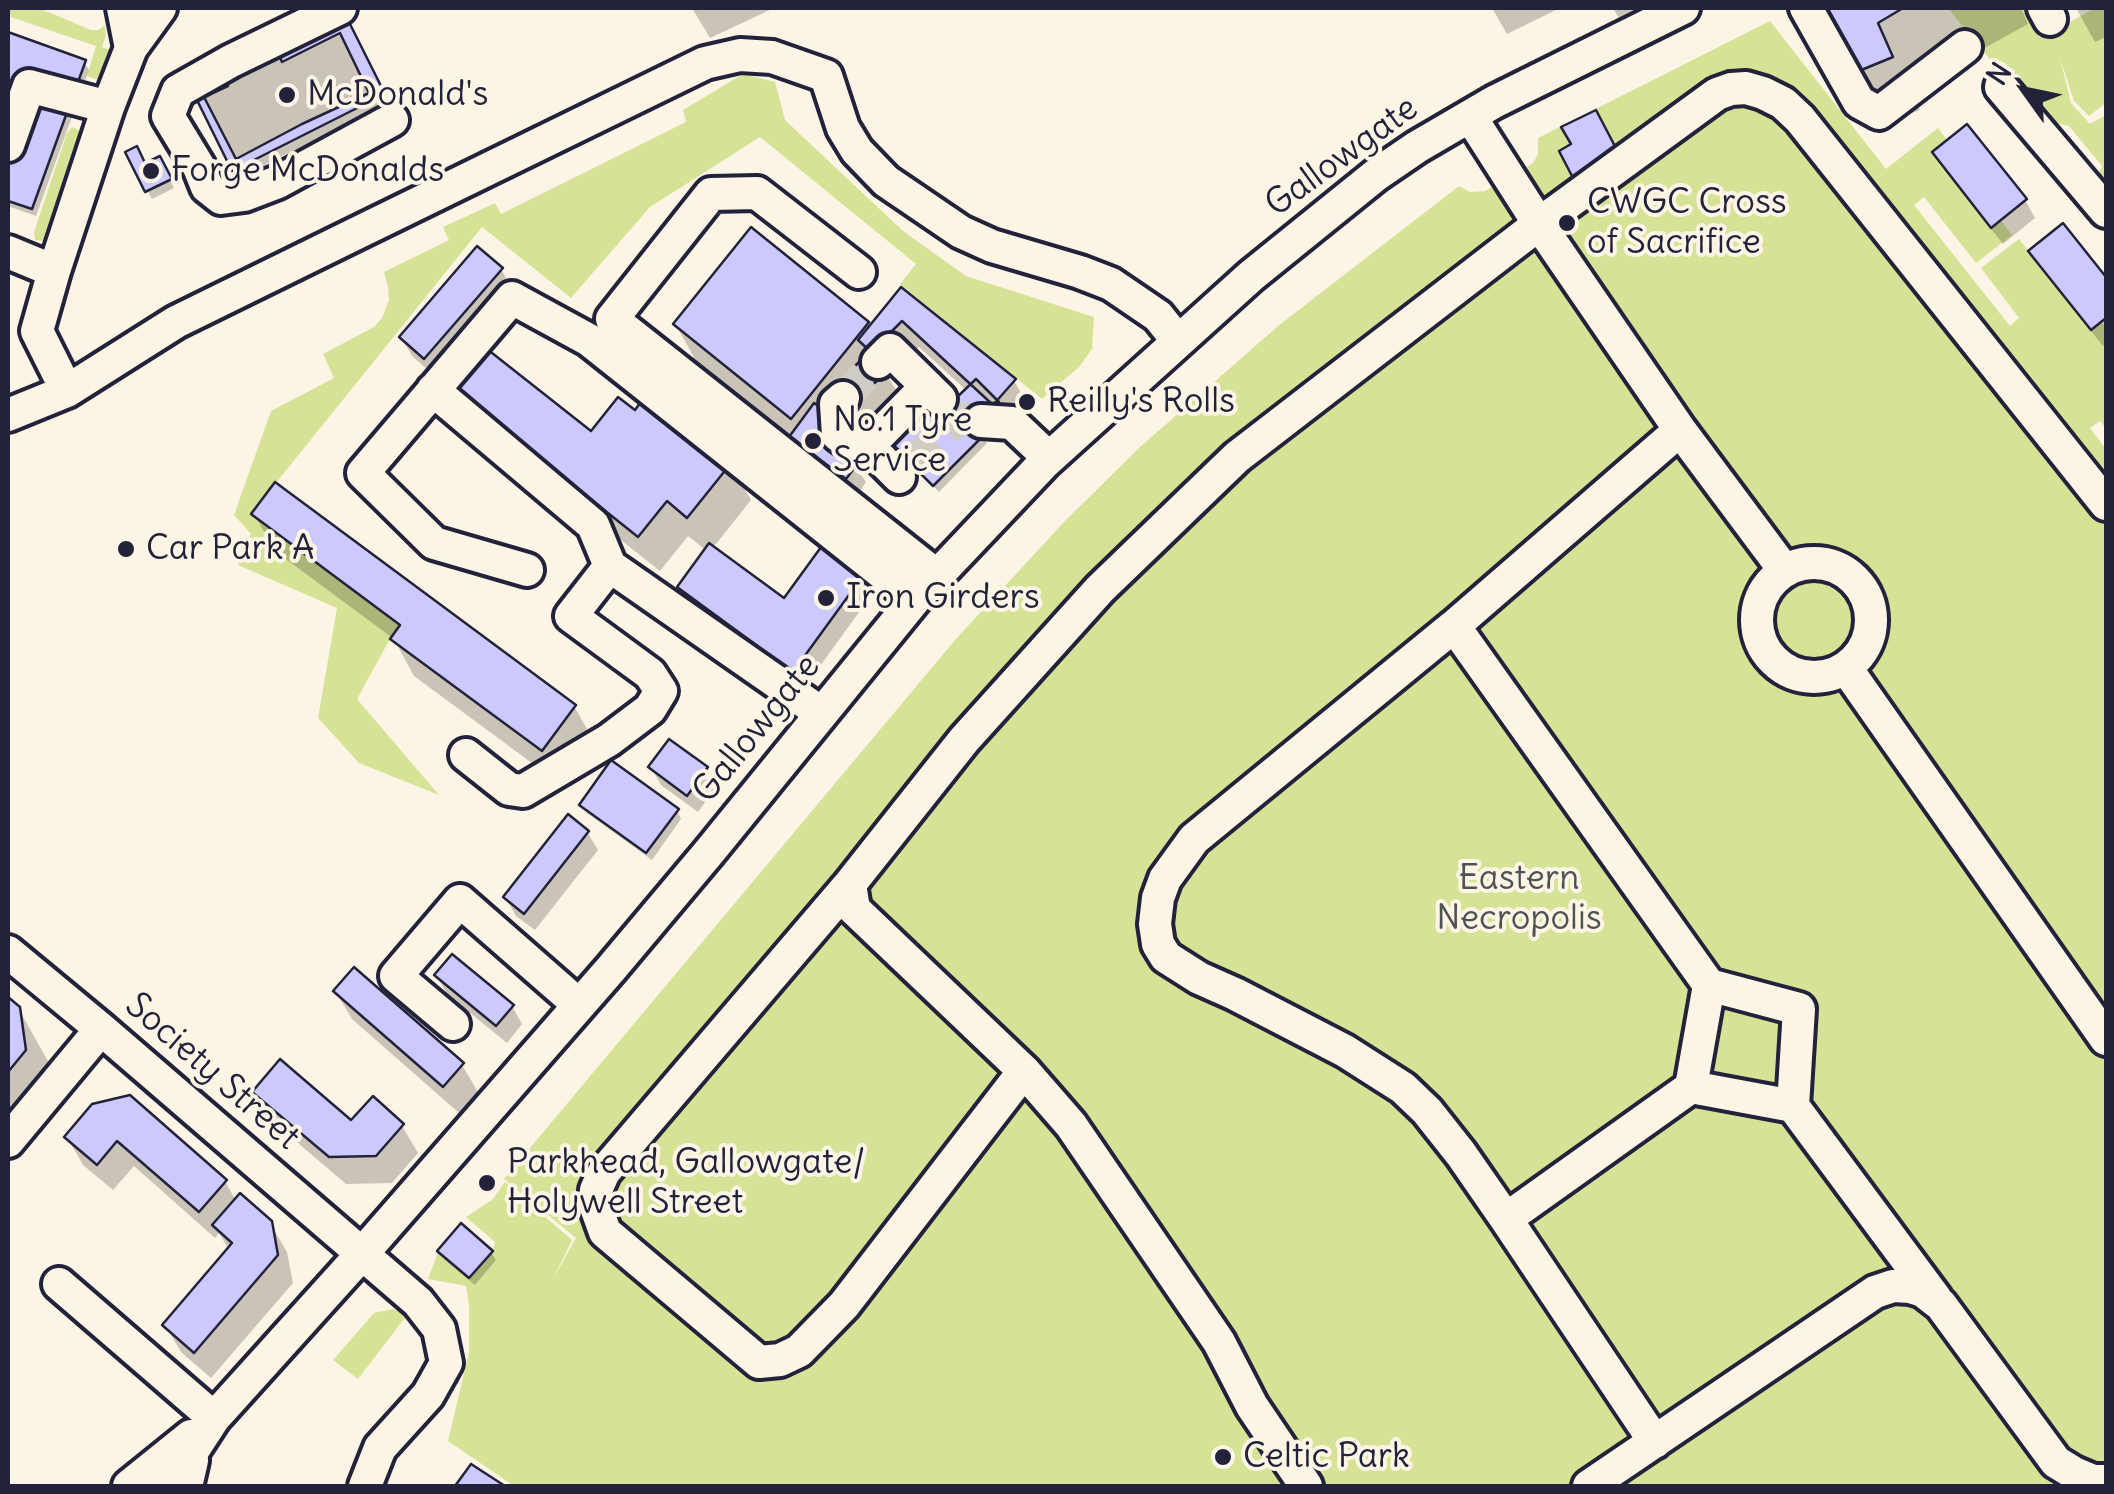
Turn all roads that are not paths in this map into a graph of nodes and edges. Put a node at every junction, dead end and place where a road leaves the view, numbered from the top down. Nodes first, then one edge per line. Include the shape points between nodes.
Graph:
1 (123, 8) edge
2 (160, 8) edge
3 (340, 8) edge
4 (1683, 8) edge
5 (1806, 8) edge
6 (1965, 47) dead end
7 (130, 48) junction
8 (2001, 87) dead end
9 (108, 107) junction
10 (1470, 116) junction
11 (392, 120) dead end
12 (8, 145) edge
13 (2106, 211) edge
14 (1539, 224) junction
15 (8, 252) edge
16 (54, 271) junction
17 (859, 272) dead end
18 (1178, 341) junction
19 (878, 362) dead end
20 (68, 390) junction
21 (433, 390) junction
22 (843, 398) dead end
23 (8, 415) edge
24 (981, 420) tunnel mouth
25 (1680, 430) junction
26 (868, 446) junction
27 (1049, 458) junction
28 (2106, 504) edge
29 (874, 526) junction
30 (610, 566) junction
31 (526, 570) dead end
32 (1785, 571) junction
33 (926, 587) junction
34 (1454, 626) junction
35 (1846, 668) junction
36 (821, 713) junction
37 (466, 755) dead end
38 (850, 884) junction
39 (8, 952) edge
40 (1709, 985) junction
41 (579, 1004) junction
42 (452, 1024) dead end
43 (102, 1029) junction
44 (2106, 1039) edge
45 (1024, 1071) junction
46 (1691, 1087) junction
47 (1794, 1106) junction
48 (8, 1141) edge
49 (1506, 1219) junction
50 (361, 1255) junction
51 (59, 1284) dead end
52 (1941, 1306) junction
53 (214, 1418) junction
54 (1656, 1442) junction
55 (179, 1478) edge
56 (2106, 1482) edge
57 (129, 1486) edge
58 (365, 1486) edge
59 (1306, 1486) edge
60 (1589, 1486) edge

1 - 7 street
2 - 7 street
3 - 11 street via 178,91 168,116 207,187 222,198 278,182
4 - 10 street, Gallowgate
5 - 6 street via 1859,102 1878,113
7 - 9 street
8 - 13 street
9 - 12 street via 29,86
9 - 16 street
10 - 14 street
10 - 18 street, Gallowgate via 1335,206
14 - 25 street
14 - 28 street via 1716,94 1746,88 1783,103
14 - 38 street via 1223,470 1087,602 964,740
15 - 16 street
16 - 20 street via 37,330
17 - 29 street via 758,193 711,194 612,319
18 - 20 street via 1158,316 1112,284 992,246 886,182 843,128 826,76 772,57 740,55 676,76 194,314
18 - 27 street, Gallowgate
19 - 26 street via 890,350 934,393
20 - 23 street
21 - 30 street via 593,525
21 - 31 street via 363,473 434,542
21 - 33 street via 512,298 589,340
22 - 26 street via 836,404 838,435
24 - 27 street via 1012,423
25 - 32 street
25 - 34 street
26 - 29 street via 906,471
27 - 33 street, Gallowgate
29 - 33 street
30 - 36 street
30 - 37 street via 571,616 650,674 661,691 650,709 523,791 510,789
32 - 35 street via 1823,563 1857,581 1872,617 1861,654
32 - 35 street via 1761,598 1757,616 1766,651 1794,674 1830,675
33 - 36 street, Gallowgate
34 - 40 street
34 - 49 street via 1194,840 1165,879 1155,924 1166,957 1403,1088 1428,1111
35 - 44 street
36 - 41 street, Gallowgate
38 - 45 street via 854,909
38 - 45 street via 604,1172 596,1207 605,1232 759,1362 780,1360 799,1351 844,1305
39 - 43 street, Society Street
40 - 46 street
40 - 47 street via 1798,1009
41 - 42 street via 460,902 396,976
41 - 50 street, Gallowgate
43 - 48 street
43 - 50 street, Society Street
45 - 59 street via 1071,1125
46 - 47 street
46 - 49 street
47 - 52 street
49 - 54 street
50 - 53 street, Gallowgate
50 - 58 street, Society Street via 426,1310 439,1329 446,1363 380,1448
51 - 53 street
52 - 54 street via 1910,1287 1875,1292
52 - 56 street via 2056,1462
53 - 55 street, Gallowgate
53 - 57 street, Gallowgate
54 - 60 street

